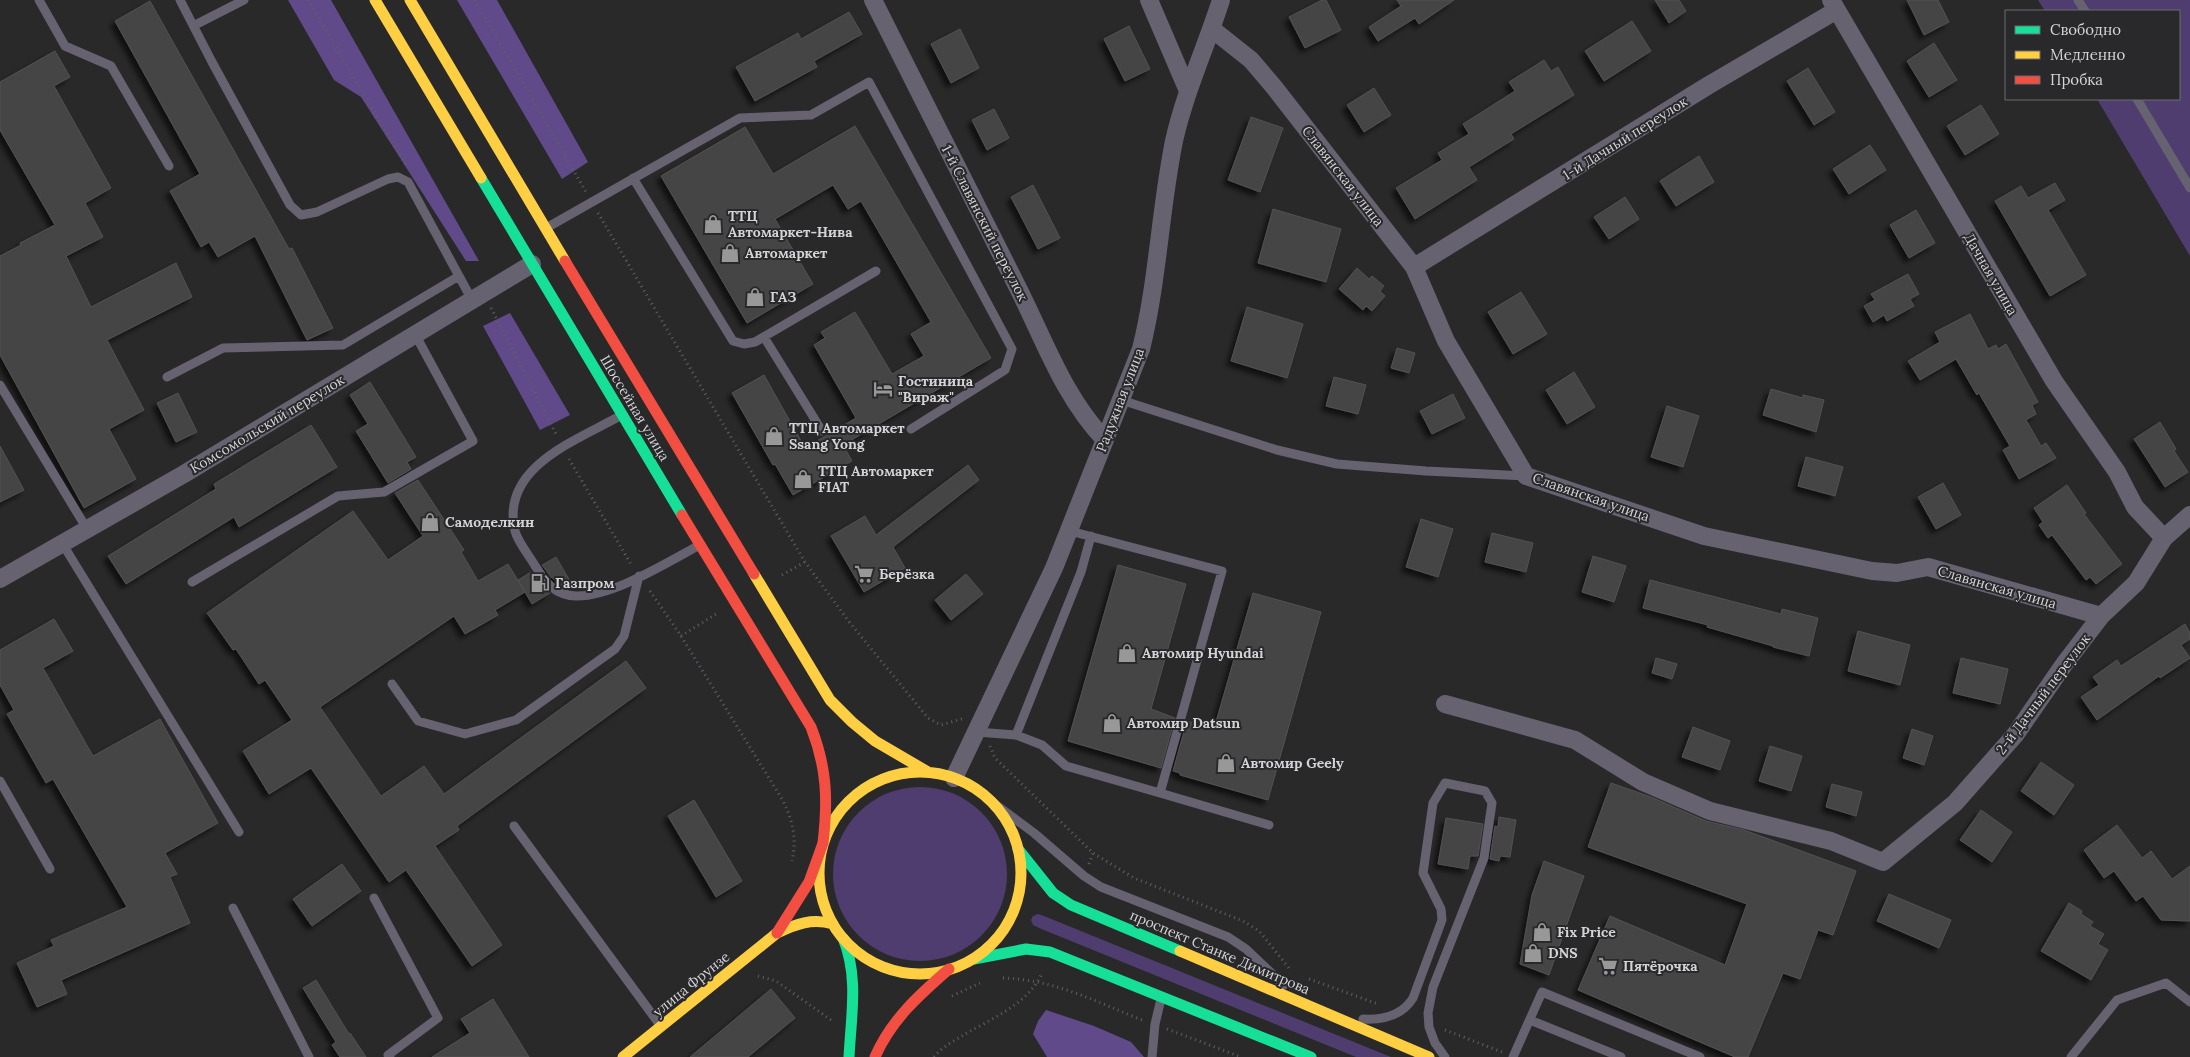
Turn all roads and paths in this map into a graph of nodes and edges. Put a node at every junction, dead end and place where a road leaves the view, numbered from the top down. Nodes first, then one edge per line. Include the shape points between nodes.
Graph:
1 (39, 0) edge
2 (180, 0) edge
3 (244, 0) edge
4 (308, 0) edge
5 (376, 0) edge
6 (410, 0) edge
7 (475, 0) edge
8 (873, 0) edge
9 (1149, 0) edge
10 (1221, 0) edge
11 (1834, 5) edge
12 (194, 25) junction
13 (1212, 29) junction
14 (1188, 91) junction
15 (2138, 100) edge
16 (169, 166) dead end
17 (408, 168) dead end
18 (632, 178) junction
19 (2190, 188) edge
20 (591, 201) junction
21 (546, 229) junction
22 (532, 264) junction
23 (1414, 267) junction
24 (876, 271) dead end
25 (459, 276) junction
26 (478, 297) junction
27 (416, 336) junction
28 (764, 337) junction
29 (167, 377) dead end
30 (0, 385) edge
31 (1121, 400) junction
32 (621, 415) junction
33 (911, 430) dead end
34 (822, 431) dead end
35 (1105, 440) junction
36 (563, 448) junction
37 (1526, 476) junction
38 (2190, 515) edge
39 (86, 529) junction
40 (1070, 531) junction
41 (1091, 536) junction
42 (2164, 538) junction
43 (62, 543) junction
44 (700, 545) junction
45 (639, 576) junction
46 (0, 579) edge
47 (192, 582) dead end
48 (2101, 616) junction
49 (392, 684) dead end
50 (1445, 704) dead end
51 (981, 729) junction
52 (1016, 735) junction
53 (928, 772) junction
54 (954, 778) junction
55 (0, 781) edge
56 (1160, 792) junction
57 (991, 801) junction
58 (1269, 825) dead end
59 (514, 826) dead end
60 (239, 832) dead end
61 (824, 843) junction
62 (1018, 848) junction
63 (50, 869) dead end
64 (791, 870) dead end
65 (374, 898) dead end
66 (233, 908) dead end
67 (833, 924) junction
68 (777, 933) junction
69 (843, 938) junction
70 (1050, 952) junction
71 (970, 960) junction
72 (743, 961) junction
73 (949, 969) junction
74 (1293, 973) dead end
75 (1001, 978) dead end
76 (987, 981) dead end
77 (1038, 981) junction
78 (1162, 996) junction
79 (949, 997) dead end
80 (2190, 1002) edge
81 (1307, 1005) junction
82 (1339, 1019) junction
83 (1530, 1020) junction
84 (837, 1024) dead end
85 (1155, 1024) junction
86 (662, 1027) junction
87 (309, 1057) edge
88 (390, 1057) edge
89 (624, 1057) edge
90 (849, 1057) edge
91 (875, 1057) edge
92 (934, 1057) edge
93 (1152, 1057) edge
94 (1241, 1057) edge
95 (1311, 1057) edge
96 (1429, 1057) edge
97 (1445, 1057) edge
98 (1513, 1057) edge
99 (1621, 1057) edge
100 (1700, 1057) edge
101 (2071, 1057) edge

1 - 16 lane via 65,46 111,66
2 - 12 lane
3 - 12 lane
4 - 17 path
5 - 22 main road, Шоссейная улица
6 - 21 main road, Шоссейная улица
7 - 20 path
8 - 35 street, 1-й Славянский переулок via 1069,394
9 - 14 street
10 - 13 street, Радужная улица
11 - 23 street, 1-й Дачный переулок
11 - 42 street, Дачная улица via 2054,381 2117,472 2135,507
12 - 25 lane via 290,204 301,215 317,212 398,177 408,182
13 - 14 street, Радужная улица
13 - 23 street, Славянская улица via 1251,60 1274,87
14 - 31 street, Радужная улица via 1171,159 1150,312
15 - 19 lane
18 - 20 lane
18 - 28 lane via 733,341 744,344
18 - 33 lane via 740,118 811,115 869,82 1012,349 1005,370
20 - 21 lane
20 - 51 path via 805,562 850,623 928,718 941,725 964,718
21 - 53 main road, Шоссейная улица via 830,700 844,716 880,745
22 - 26 street, Комсомольский переулок
22 - 32 main road, Шоссейная улица
23 - 37 street, Славянская улица via 1446,341
24 - 28 lane
25 - 26 lane
25 - 29 lane via 343,344 223,348
26 - 27 street, Комсомольский переулок
26 - 36 path
27 - 39 street, Комсомольский переулок
27 - 47 lane via 473,441 384,492 338,496
28 - 34 lane
30 - 39 lane
31 - 35 street, Радужная улица
31 - 37 lane via 1277,450 1337,464
32 - 36 lane
32 - 44 main road, Шоссейная улица
35 - 40 street, Радужная улица
36 - 45 path
36 - 45 lane via 531,470 522,482 516,497 514,520 520,541 544,580 560,594 577,596 599,592
37 - 48 street, Славянская улица via 1704,536 1872,571 1897,573 1928,567
38 - 42 street, 2-й Дачный переулок
39 - 43 street, Комсомольский переулок
40 - 41 lane
40 - 51 street, Радужная улица
41 - 52 lane via 1081,572
41 - 56 lane via 1222,571
42 - 48 street, 2-й Дачный переулок via 2136,583
43 - 46 street, Комсомольский переулок
43 - 60 lane
44 - 45 lane
44 - 61 main road, Шоссейная улица via 812,727 825,767 828,804
45 - 49 lane via 624,636 615,649 516,720 465,734 418,721
45 - 64 path via 681,636 782,799 790,815 796,842
48 - 50 street, 2-й Дачный переулок via 2015,735 1955,803 1883,862 1831,841 1710,811 1643,782 1575,740
51 - 52 lane
51 - 54 street, Радужная улица
51 - 74 path via 995,758 1093,853 1134,878 1258,930
52 - 56 lane via 1042,745 1066,766
53 - 54 main road
53 - 61 main road via 894,775 864,789 839,812
54 - 57 main road
55 - 63 lane
56 - 58 lane
57 - 62 main road via 1007,823
57 - 81 lane via 1101,887 1228,937 1246,949
59 - 86 lane
61 - 67 main road via 819,878
61 - 68 main road via 809,882
62 - 71 main road via 1020,885 1008,920 986,949
62 - 81 main road, проспект Станке Димитрова via 1042,882 1066,903
65 - 88 lane via 438,1018 388,1054
66 - 87 lane
67 - 68 main road via 812,920
67 - 69 main road
68 - 72 main road, улица Фрунзе
69 - 73 main road via 856,951 884,967 917,974
69 - 90 main road via 850,952 853,980
70 - 71 main road via 1026,949
70 - 77 path
70 - 78 main road
71 - 73 main road
72 - 84 path via 755,976 776,981
72 - 86 main road, улица Фрунзе
73 - 91 main road via 908,1006
75 - 77 path
76 - 79 path
77 - 85 path
77 - 92 path via 1022,1001 951,1042
78 - 85 lane
78 - 95 main road
80 - 101 lane via 2166,983 2117,1000
81 - 82 main road, проспект Станке Димитрова
82 - 96 main road, проспект Станке Димитрова
82 - 97 lane via 1391,1016 1400,1013 1413,998 1442,920 1441,909 1423,873 1433,803 1445,783 1485,791 1492,803 1484,858 1433,987 1428,1013 1435,1043
83 - 98 lane
83 - 99 lane
83 - 100 lane via 1542,992
85 - 93 lane
85 - 94 path
86 - 89 main road, улица Фрунзе

